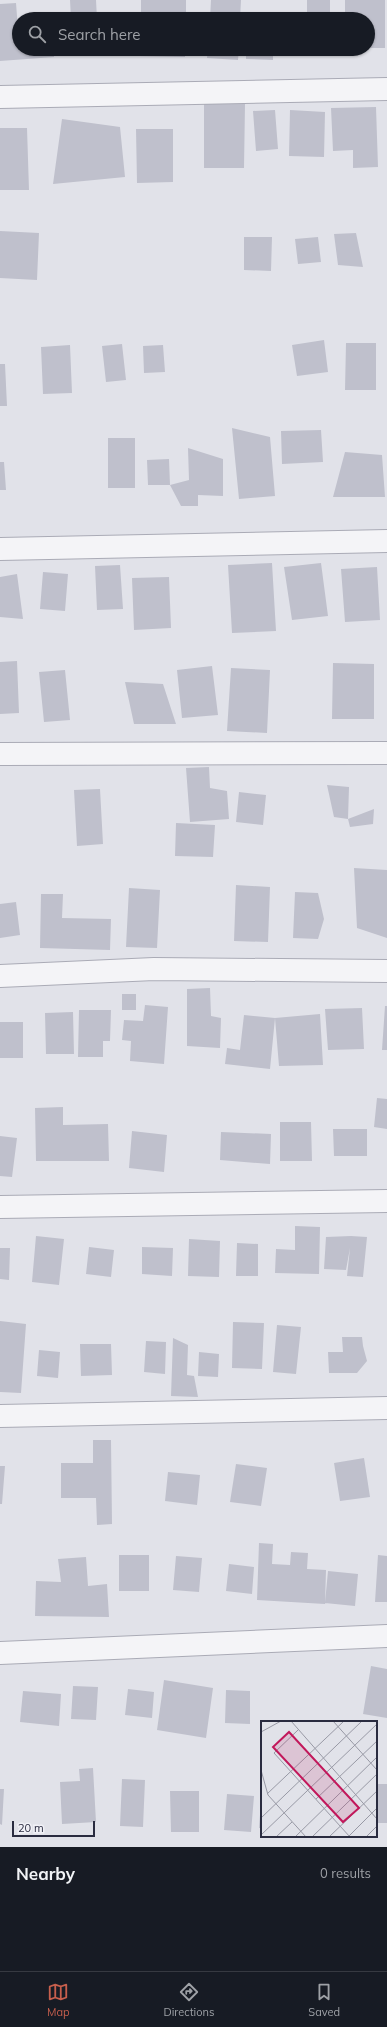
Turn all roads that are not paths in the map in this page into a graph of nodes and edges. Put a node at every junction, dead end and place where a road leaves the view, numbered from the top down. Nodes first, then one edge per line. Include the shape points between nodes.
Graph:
1 (387, 89) edge
2 (0, 97) edge
3 (387, 541) edge
4 (0, 549) edge
5 (387, 753) edge
6 (0, 754) edge
7 (387, 971) edge
8 (0, 976) edge
9 (387, 1201) edge
10 (0, 1207) edge
11 (387, 1408) edge
12 (0, 1416) edge
13 (387, 1636) edge
14 (0, 1653) edge

1 - 2 street
3 - 4 street
5 - 6 street
7 - 8 street via 154,969
9 - 10 street
11 - 12 street
13 - 14 street

